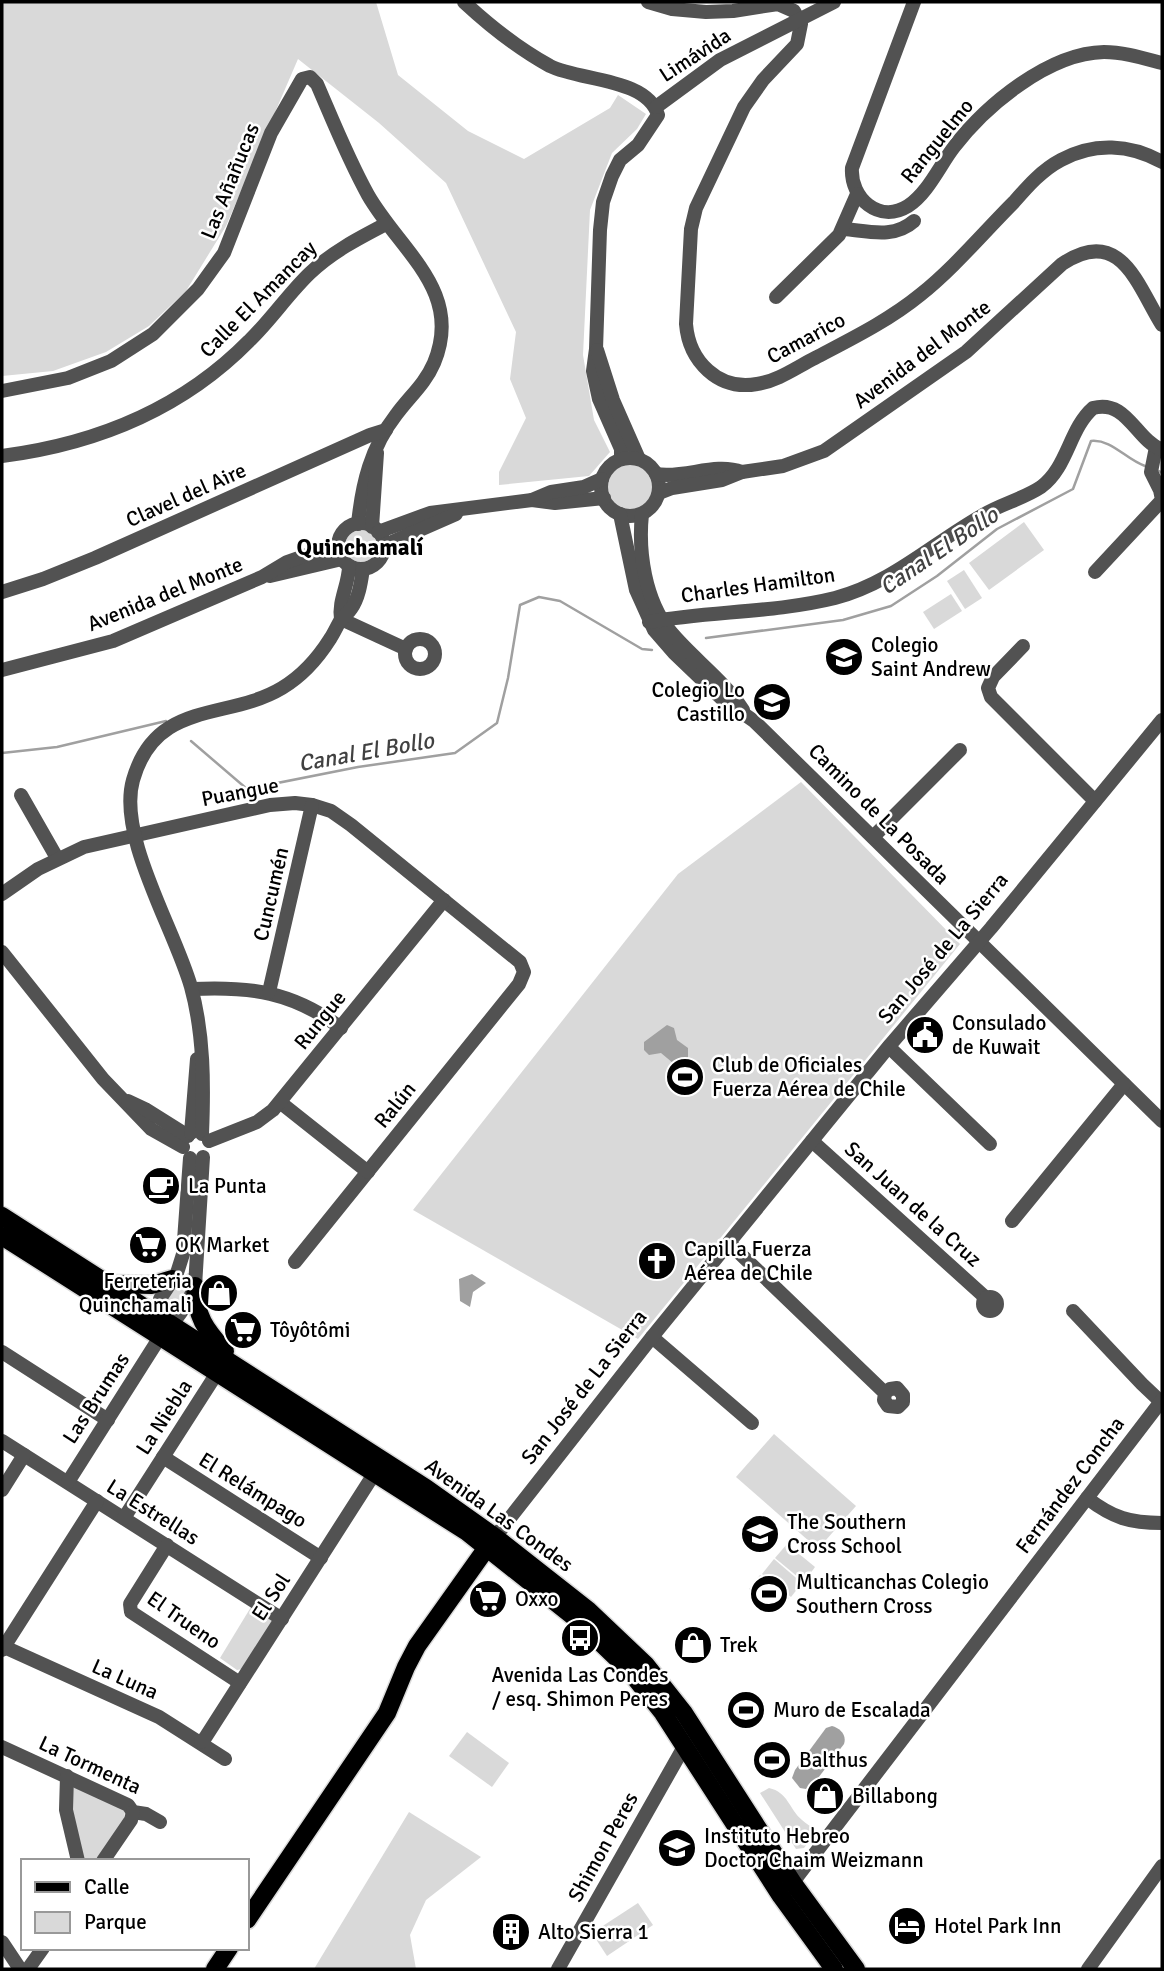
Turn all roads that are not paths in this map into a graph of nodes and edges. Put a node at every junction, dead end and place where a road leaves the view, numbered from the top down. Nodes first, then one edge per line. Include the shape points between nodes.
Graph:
1 (464, 2) edge
2 (648, 2) edge
3 (834, 2) edge
4 (914, 2) edge
5 (800, 19) junction
6 (1162, 63) edge
7 (656, 107) junction
8 (1162, 162) edge
9 (857, 194) junction
10 (914, 222) dead end
11 (386, 224) junction
12 (844, 229) junction
13 (776, 297) dead end
14 (1162, 325) edge
15 (596, 349) junction
16 (2, 391) edge
17 (386, 430) junction
18 (1159, 449) edge
19 (2, 456) edge
20 (639, 458) junction
21 (621, 459) junction
22 (742, 472) junction
23 (656, 474) junction
24 (602, 479) junction
25 (659, 493) junction
26 (604, 498) junction
27 (532, 500) junction
28 (642, 513) junction
29 (620, 514) junction
30 (373, 532) junction
31 (348, 559) junction
32 (1094, 572) dead end
33 (2, 592) edge
34 (341, 619) junction
35 (656, 621) junction
36 (1023, 646) dead end
37 (406, 649) dead end
38 (2, 670) edge
39 (1162, 720) edge
40 (1157, 736) edge
41 (960, 750) dead end
42 (21, 795) dead end
43 (1095, 801) junction
44 (312, 805) junction
45 (134, 835) junction
46 (873, 837) junction
47 (57, 858) junction
48 (2, 894) edge
49 (444, 900) junction
50 (979, 942) junction
51 (2, 952) edge
52 (523, 972) joint
53 (192, 989) junction
54 (268, 992) junction
55 (341, 1028) junction
56 (889, 1047) junction
57 (1124, 1084) junction
58 (281, 1102) junction
59 (1162, 1121) edge
60 (812, 1141) junction
61 (195, 1144) junction
62 (990, 1144) dead end
63 (368, 1171) junction
64 (2, 1216) edge
65 (1012, 1221) dead end
66 (2, 1237) edge
67 (729, 1244) junction
68 (295, 1262) dead end
69 (174, 1276) junction
70 (195, 1280) junction
71 (108, 1284) junction
72 (986, 1298) dead end
73 (1073, 1311) dead end
74 (163, 1326) junction
75 (652, 1337) junction
76 (2, 1352) edge
77 (242, 1370) junction
78 (217, 1373) junction
79 (885, 1393) dead end
80 (1159, 1408) edge
81 (108, 1420) junction
82 (752, 1423) dead end
83 (2, 1441) edge
84 (24, 1455) junction
85 (163, 1457) junction
86 (374, 1474) junction
87 (68, 1482) junction
88 (2, 1490) edge
89 (1087, 1498) junction
90 (97, 1502) junction
91 (124, 1518) junction
92 (1162, 1523) edge
93 (491, 1542) junction
94 (167, 1545) junction
95 (321, 1558) junction
96 (282, 1619) junction
97 (2, 1648) edge
98 (240, 1683) junction
99 (201, 1742) junction
100 (685, 1745) junction
101 (2, 1747) edge
102 (225, 1759) dead end
103 (67, 1776) junction
104 (133, 1812) junction
105 (160, 1822) dead end
106 (78, 1859) edge
107 (104, 1859) edge
108 (1162, 1866) edge
109 (787, 1890) junction
110 (248, 1919) edge
111 (2, 1942) edge
112 (42, 1950) edge
113 (228, 1950) edge
114 (20, 1969) edge
115 (28, 1969) edge
116 (215, 1969) edge
117 (558, 1969) edge
118 (834, 1969) edge
119 (856, 1969) edge
120 (1088, 1969) edge

1 - 7 street via 519,49 554,68 630,87
2 - 5 street via 706,12 778,4 792,9
3 - 5 street, Limávida
4 - 9 street via 853,162 851,175
5 - 7 street, Limávida via 720,60
5 - 8 street, Camarico via 797,44 744,107 693,219 688,337 699,362 723,380 741,385 767,382 896,312 935,282 1043,172 1069,156 1100,147 1122,148
6 - 9 street, Ranguelmo via 1104,52 1064,61 1018,86 987,111 911,204 882,211 865,204
7 - 15 street via 659,115 638,145 620,160 603,202
9 - 12 street
10 - 12 street via 890,233
11 - 16 street, Las Añañucas via 359,179 317,84 310,77 303,79 271,133 224,253 198,289 153,334 111,361 68,378
11 - 17 street via 428,276 442,324 428,374
11 - 19 street, Calle El Amancay via 319,265 240,350 175,400 95,437
12 - 13 street
14 - 22 street, Avenida del Monte via 1125,263 1102,253 1079,254 1062,264 966,352 834,446 793,464
15 - 20 street
15 - 21 street via 596,389
17 - 30 street via 377,449
17 - 33 street, Clavel del Aire via 95,558
18 - 32 street via 1151,472 1162,500
18 - 35 street, Charles Hamilton via 1119,410 1093,408 1041,487 981,516 877,582 811,603
20 - 21 street
20 - 23 street
21 - 24 street
22 - 23 street, Avenida del Monte via 722,468
22 - 25 street, Avenida del Monte
23 - 25 street
24 - 26 street
24 - 27 street
25 - 28 street
26 - 27 street via 555,503
26 - 29 street
27 - 30 street via 463,510
28 - 29 street
28 - 35 street, Camino de La Posada via 644,568
29 - 35 street, Camino de La Posada via 636,590
30 - 31 street via 378,561
30 - 31 street via 352,525 343,533
31 - 34 street
31 - 38 street, Avenida del Monte via 287,562 113,641
34 - 37 street
34 - 45 street via 317,657 283,687 255,700 190,716 155,741 132,782
35 - 46 street, Camino de La Posada via 662,641 687,667 746,714
36 - 43 street via 993,677 988,688 991,697
39 - 40 street, San José de La Sierra
40 - 43 street, San José de La Sierra
41 - 46 street
42 - 47 street
43 - 50 street, San José de La Sierra
44 - 45 street, Puangue via 270,805
44 - 49 street, Puangue via 339,817
44 - 54 street, Cuncumén
45 - 47 street, Puangue
45 - 53 street
46 - 50 street, Camino de La Posada
47 - 48 street, Puangue
49 - 52 street, Puangue via 517,959
49 - 55 street, Rungue
50 - 56 street, San José de La Sierra
50 - 57 street, Camino de La Posada
51 - 61 street via 87,1061 152,1129
52 - 63 street, Ralún via 519,984
53 - 54 street
53 - 61 street via 204,1083
54 - 55 street via 306,1006
55 - 58 street, Rungue
56 - 60 street, San José de La Sierra
56 - 62 street
57 - 59 street, Camino de La Posada
57 - 65 street
58 - 61 street, Rungue via 257,1122
58 - 63 street
60 - 67 street, San José de La Sierra
60 - 72 street, San Juan de la Cruz
61 - 69 street via 183,1254
61 - 70 street
63 - 68 street, Ralún
64 - 71 main road, Avenida Las Condes
66 - 74 main road, Avenida Las Condes
67 - 75 street, San José de La Sierra
67 - 79 street
69 - 70 street via 186,1268
69 - 71 main road via 152,1285
69 - 74 street via 160,1299
70 - 74 street via 186,1307
70 - 77 main road via 196,1308 202,1322
71 - 74 main road, Avenida Las Condes
73 - 80 street
74 - 77 main road, Avenida Las Condes
74 - 78 main road, Avenida Las Condes
74 - 81 street, Las Brumas
75 - 82 street
75 - 93 street, San José de La Sierra
76 - 81 street
77 - 93 main road, Avenida Las Condes via 415,1481
78 - 85 street, La Niebla
78 - 86 main road, Avenida Las Condes
80 - 89 street, Fernández Concha
81 - 87 street, Las Brumas
83 - 84 street, La Estrellas
84 - 87 street, La Estrellas
84 - 88 street
85 - 91 street, La Niebla
85 - 95 street, El Relámpago
86 - 93 main road, Avenida Las Condes
86 - 95 street, El Sol
87 - 90 street, La Estrellas
89 - 92 street via 1121,1519
89 - 109 street, Fernández Concha
90 - 91 street, La Estrellas
90 - 97 street
91 - 94 street, La Estrellas
93 - 100 main road, Avenida Las Condes via 614,1655
93 - 109 main road, Avenida Las Condes via 588,1610 657,1678 710,1753
93 - 110 main road, San José de La Sierra via 417,1646 387,1713
94 - 96 street, La Estrellas
94 - 98 street, El Trueno via 130,1604 131,1612
95 - 96 street, El Sol
96 - 98 street, El Sol
97 - 99 street, La Luna via 146,1711
98 - 99 street, El Sol
99 - 102 street, La Luna
100 - 109 main road, Avenida Las Condes
100 - 117 street, Shimon Peres
101 - 103 street, La Tormenta
103 - 104 street, La Tormenta via 128,1805
103 - 106 street via 66,1810
104 - 105 street, La Tormenta
104 - 107 street
108 - 120 street
109 - 118 main road, Avenida Las Condes
109 - 119 main road, Avenida Las Condes
111 - 114 street
112 - 115 street
113 - 116 main road

